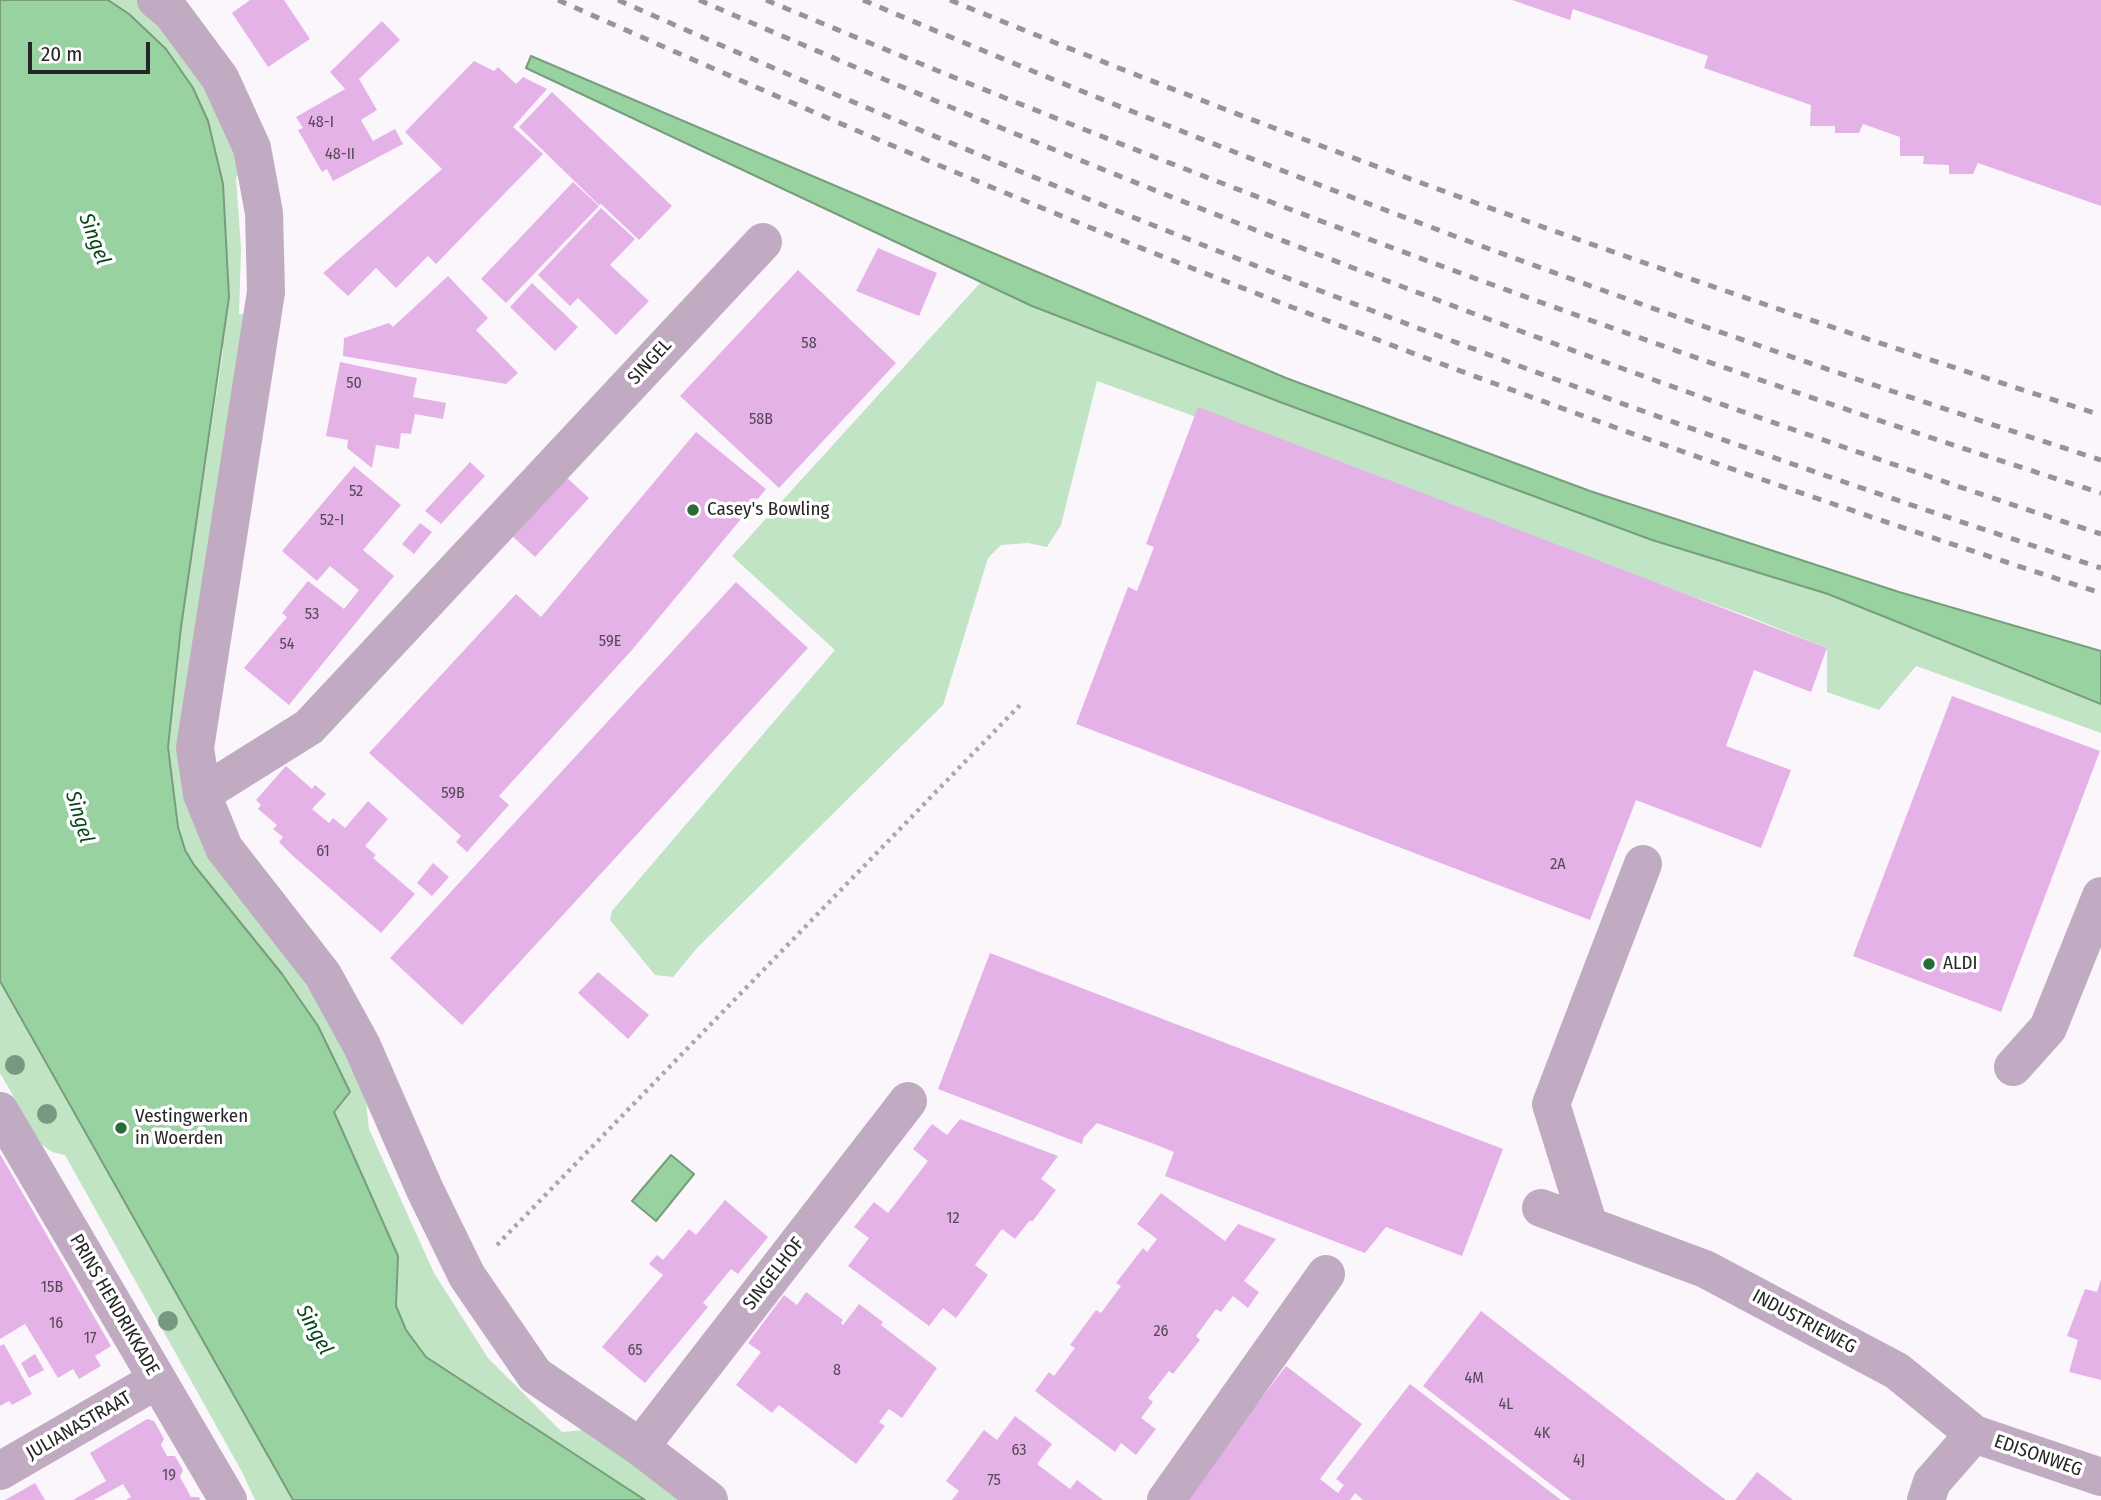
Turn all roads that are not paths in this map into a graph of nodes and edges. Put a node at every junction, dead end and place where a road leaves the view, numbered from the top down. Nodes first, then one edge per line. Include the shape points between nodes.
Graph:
1 (156, 0) edge
2 (763, 242) dead end
3 (202, 794) junction
4 (1643, 864) dead end
5 (2101, 896) edge
6 (2013, 1067) dead end
7 (908, 1101) dead end
8 (0, 1111) edge
9 (1541, 1208) dead end
10 (1589, 1226) junction
11 (1326, 1274) dead end
12 (157, 1380) junction
13 (1974, 1434) junction
14 (640, 1447) junction
15 (0, 1471) edge
16 (2101, 1477) edge
17 (228, 1500) edge
18 (709, 1500) edge
19 (1166, 1500) edge
20 (1926, 1500) edge

1 - 3 street via 171,12 220,78 252,148 264,213 266,292 195,748
2 - 3 street, SINGEL via 309,727
3 - 14 street via 224,848 323,975 362,1046 467,1276 535,1375
4 - 10 street via 1551,1104
5 - 6 street via 2048,1028
7 - 14 street, SINGELHOF
8 - 12 street, PRINS HENDRIKKADE
9 - 10 street, INDUSTRIEWEG
10 - 13 street, INDUSTRIEWEG via 1705,1269 1897,1371
11 - 19 street
12 - 15 street, JULIANASTRAAT
12 - 17 street, PRINS HENDRIKKADE
13 - 16 street, EDISONWEG
13 - 20 street via 1932,1482
14 - 18 street

